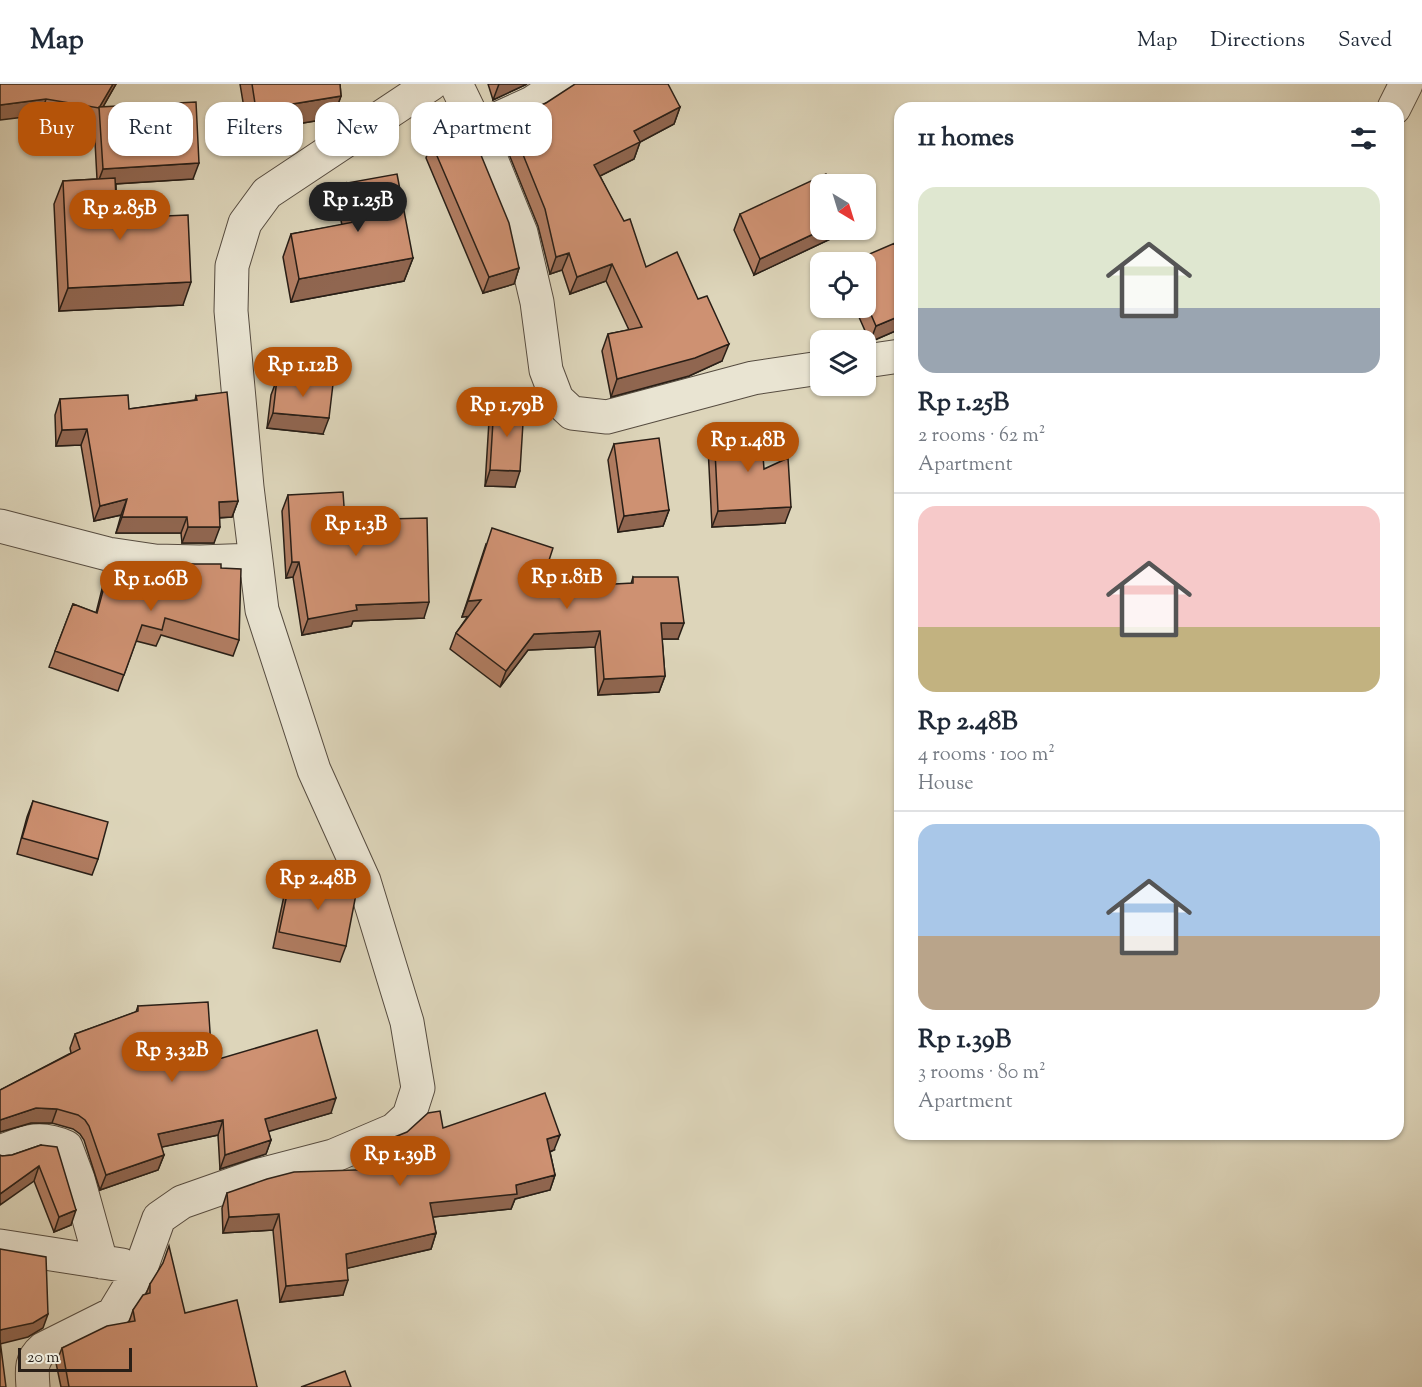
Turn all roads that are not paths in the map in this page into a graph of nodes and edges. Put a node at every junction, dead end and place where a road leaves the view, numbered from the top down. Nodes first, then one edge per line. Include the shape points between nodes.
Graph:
1 (431, 84) edge
2 (456, 84) edge
3 (561, 84) edge
4 (1406, 84) edge
5 (465, 102) edge
6 (534, 102) edge
7 (1397, 102) edge
8 (489, 156) edge
9 (894, 357) edge
10 (876, 360) edge
11 (810, 369) edge
12 (0, 526) edge
13 (256, 560) junction
14 (0, 1152) edge
15 (0, 1246) edge
16 (101, 1262) junction
17 (141, 1268) junction
18 (33, 1387) edge

1 - 13 street via 267,193 244,223 232,266 231,310
2 - 5 street
3 - 6 street
4 - 7 street
8 - 11 street via 521,233 537,302 546,370 557,399 572,413 607,417 753,378
9 - 10 street
12 - 13 street via 108,554 155,561
13 - 17 street via 262,610 314,770 364,881 404,1010 418,1088 409,1116 394,1130 333,1156 256,1176 182,1203 159,1218
14 - 16 street via 28,1140 50,1140 66,1147
15 - 16 street
16 - 17 street
17 - 18 street via 113,1314 36,1355 32,1362

